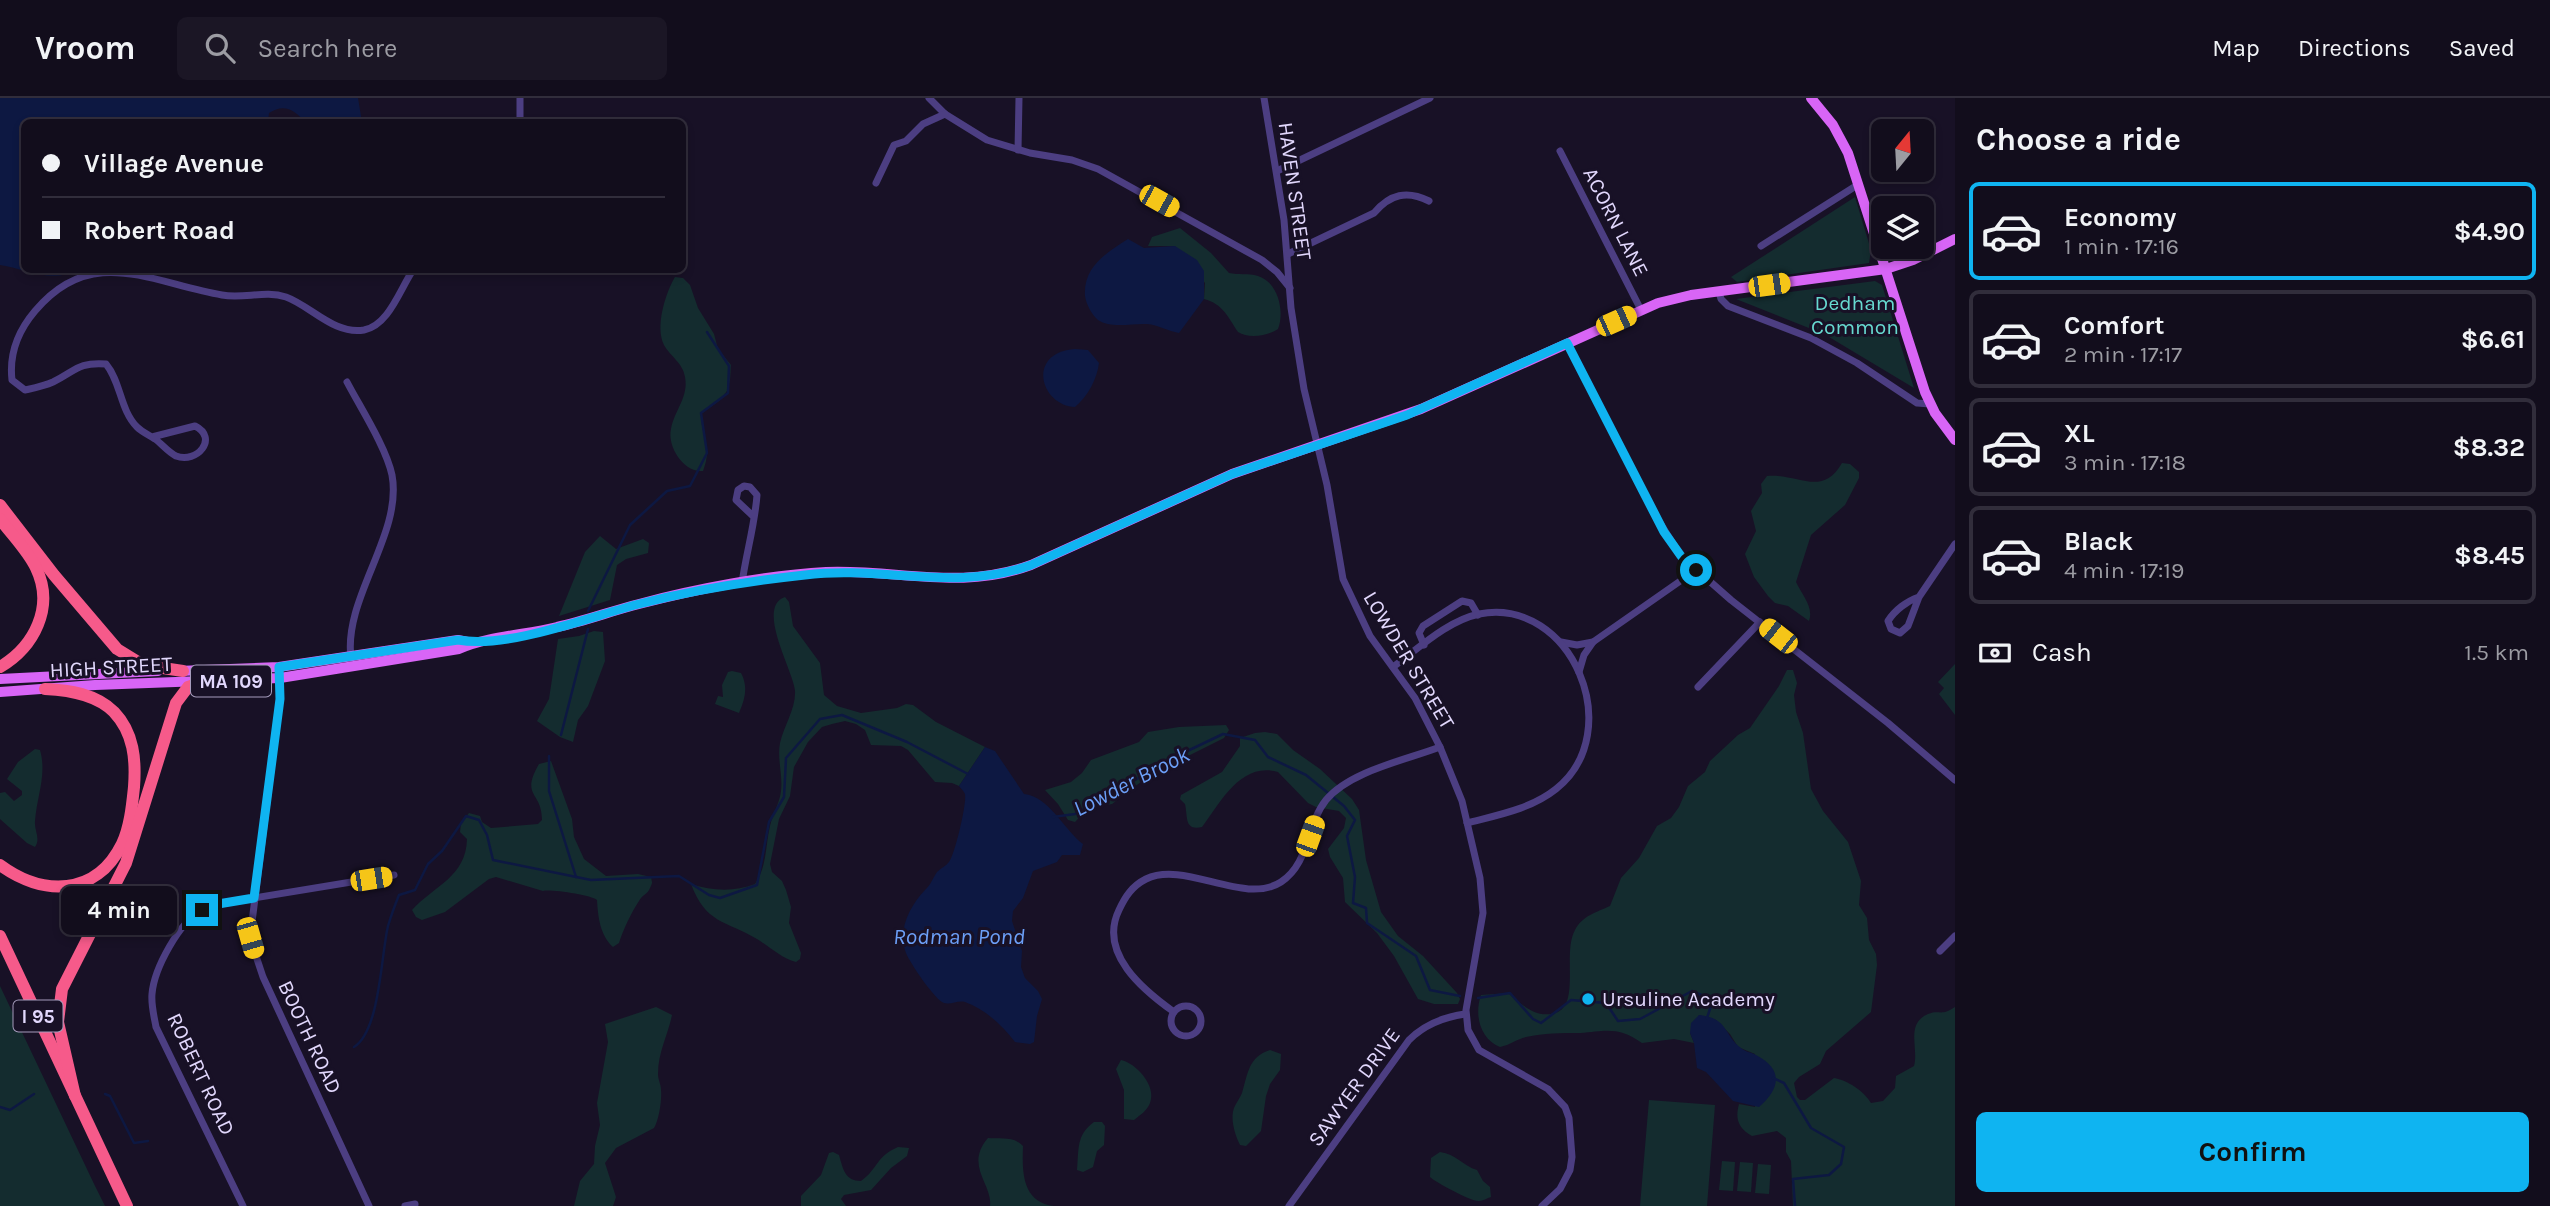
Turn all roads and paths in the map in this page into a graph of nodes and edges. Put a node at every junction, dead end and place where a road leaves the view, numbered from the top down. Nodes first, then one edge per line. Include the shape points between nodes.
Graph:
1 (520, 98) edge
2 (929, 98) edge
3 (1019, 98) edge
4 (1264, 98) edge
5 (1430, 98) edge
6 (1811, 98) edge
7 (945, 114) junction
8 (520, 119) edge
9 (1018, 150) junction
10 (1560, 151) dead end
11 (1277, 171) junction
12 (876, 183) dead end
13 (1858, 184) junction
14 (1429, 201) dead end
15 (1955, 239) edge
16 (1761, 246) dead end
17 (1289, 254) junction
18 (1886, 269) junction
19 (97, 273) edge
20 (131, 273) edge
21 (411, 273) edge
22 (1290, 289) junction
23 (1720, 292) junction
24 (1641, 310) junction
25 (1567, 343) junction
26 (347, 382) dead end
27 (1930, 404) junction
28 (152, 437) junction
29 (1955, 440) edge
30 (1317, 444) junction
31 (0, 505) edge
32 (754, 517) dead end
33 (0, 519) edge
34 (1955, 544) edge
35 (1696, 570) junction
36 (741, 584) junction
37 (1919, 597) junction
38 (1478, 615) junction
39 (1760, 622) junction
40 (1560, 642) junction
41 (1593, 642) junction
42 (1424, 645) junction
43 (351, 661) junction
44 (0, 667) edge
45 (1393, 667) junction
46 (183, 671) junction
47 (280, 672) junction
48 (1579, 673) junction
49 (0, 678) edge
50 (203, 682) junction
51 (1698, 687) dead end
52 (45, 689) junction
53 (0, 692) edge
54 (1440, 747) junction
55 (1955, 780) edge
56 (1467, 822) junction
57 (0, 864) edge
58 (394, 875) dead end
59 (254, 898) junction
60 (0, 936) edge
61 (1955, 936) edge
62 (1940, 951) dead end
63 (1174, 1012) junction
64 (1465, 1014) junction
65 (75, 1096) junction
66 (415, 1204) edge
67 (127, 1206) edge
68 (243, 1206) edge
69 (369, 1206) edge
70 (405, 1206) edge
71 (1289, 1206) edge
72 (1542, 1206) edge

1 - 8 street
2 - 7 street
3 - 9 street
4 - 11 street, HAVEN STREET
5 - 11 street
6 - 13 main road via 1837,131
7 - 9 street via 987,140
7 - 12 street via 894,145
9 - 22 street via 1072,160 1116,177 1262,260
10 - 24 street, ACORN LANE
11 - 17 street, HAVEN STREET
13 - 16 street
13 - 18 main road
14 - 17 street via 1401,194 1383,202 1374,213
15 - 18 main road, MA 109
17 - 22 street, HAVEN STREET
18 - 23 main road, MA 109
18 - 27 main road
19 - 28 street via 74,279 50,293 31,315 10,364 12,380 25,390 54,381 77,366 106,364 129,415
20 - 21 street via 225,296 288,298 348,330 376,325
22 - 30 street, HAVEN STREET
23 - 24 main road, HIGH STREET / MA 109 via 1677,298
23 - 27 street via 1730,307 1811,338 1917,402
24 - 25 main road, HIGH STREET / MA 109
25 - 30 main road, HIGH STREET / MA 109 via 1421,409
25 - 35 street via 1664,532
26 - 43 street via 388,464 393,490 351,629
27 - 29 main road
28 - 28 street via 195,426 206,438 197,455 184,458 173,455
30 - 36 main road, HIGH STREET / MA 109 via 1232,474 1001,575 950,579 827,572
30 - 45 street, LOWDER STREET via 1343,579 1370,636
31 - 46 highway via 117,649 143,665
32 - 36 street
33 - 44 highway via 35,566 43,595 36,630 22,650
34 - 37 street
35 - 39 street
35 - 41 street
36 - 43 main road, HIGH STREET / MA 109 via 659,599 554,628 473,643 458,640
37 - 37 street via 1892,615 1888,621 1891,629 1900,633 1906,629
38 - 40 street via 1498,612 1523,617 1546,628
38 - 42 street via 1456,623
38 - 42 street via 1471,603 1462,601 1423,626 1419,633
39 - 51 street
39 - 55 street
40 - 41 street
40 - 48 street
41 - 48 street
42 - 45 street
43 - 47 main road, HIGH STREET / MA 109
45 - 54 street, LOWDER STREET
46 - 47 main road, HIGH STREET / MA 109
46 - 49 main road, HIGH STREET / MA 109
47 - 50 main road, HIGH STREET / MA 109
47 - 59 street, BOOTH ROAD
48 - 56 street via 1590,719 1585,748 1574,771 1555,791 1530,805
50 - 52 main road, HIGH STREET / MA 109
50 - 65 highway via 188,687 176,703 126,863 62,989 58,1022
52 - 53 main road, HIGH STREET / MA 109
52 - 57 highway via 96,699 123,724 134,763 128,825 107,866 75,885 35,884
54 - 56 street, LOWDER STREET
54 - 63 street via 1352,779 1330,797 1298,865 1269,888 1163,875 1147,878 1130,890 1115,918 1116,954 1144,988
56 - 64 street, LOWDER STREET via 1483,913
58 - 59 street, ROBERT ROAD
59 - 68 street, ROBERT ROAD via 218,904 189,920 172,942 152,991 156,1027
59 - 69 street, BOOTH ROAD via 250,938 259,965
60 - 65 highway, I 95
61 - 62 street
63 - 63 street via 1187,1006 1197,1010 1199,1029 1191,1035 1177,1033 1172,1026
64 - 71 street, SAWYER DRIVE via 1437,1020 1409,1040
64 - 72 street via 1479,1050 1548,1089 1567,1110 1570,1170 1560,1189
65 - 67 highway, I 95
66 - 70 street

